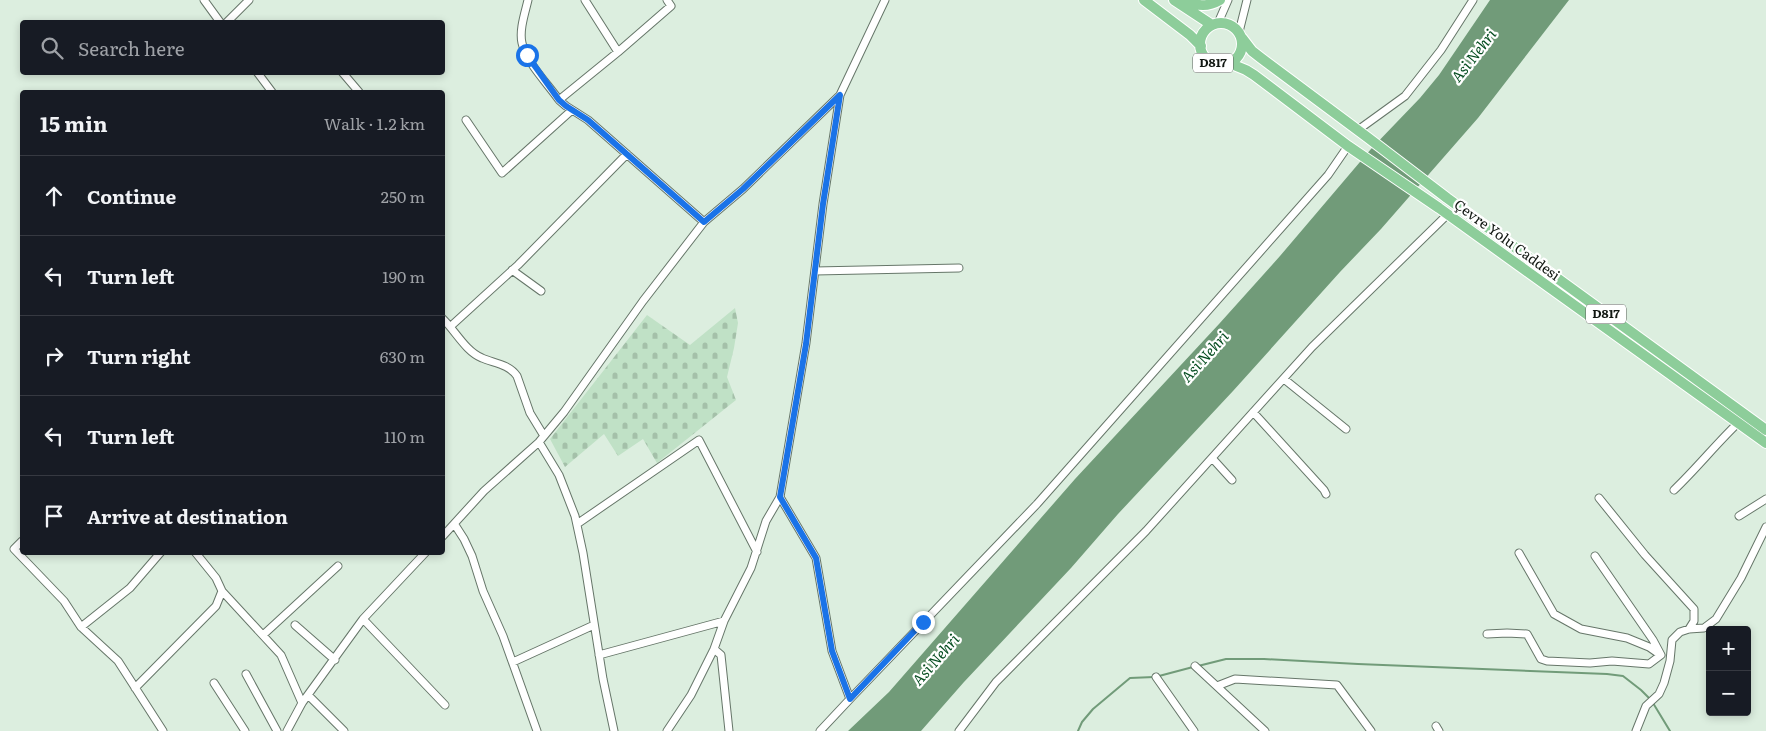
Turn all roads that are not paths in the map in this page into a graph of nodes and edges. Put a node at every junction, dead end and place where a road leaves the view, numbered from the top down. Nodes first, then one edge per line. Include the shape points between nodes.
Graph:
1 (204, 0) edge
2 (249, 0) edge
3 (528, 0) edge
4 (586, 0) edge
5 (667, 0) edge
6 (885, 0) edge
7 (1144, 0) edge
8 (1174, 0) edge
9 (1187, 0) edge
10 (1220, 0) edge
11 (1228, 0) edge
12 (1247, 0) edge
13 (1472, 0) edge
14 (219, 20) edge
15 (229, 20) edge
16 (1215, 24) junction
17 (1240, 35) junction
18 (1200, 46) junction
19 (618, 52) junction
20 (1229, 63) junction
21 (259, 75) edge
22 (345, 75) edge
23 (270, 90) edge
24 (357, 90) edge
25 (840, 95) junction
26 (559, 100) junction
27 (572, 110) junction
28 (466, 120) dead end
29 (1358, 130) junction
30 (1352, 148) junction
31 (627, 154) junction
32 (1444, 211) junction
33 (704, 222) junction
34 (959, 268) dead end
35 (512, 270) junction
36 (815, 271) junction
37 (541, 291) dead end
38 (445, 321) edge
39 (451, 326) junction
40 (1284, 379) junction
41 (1253, 412) junction
42 (1738, 423) junction
43 (1346, 430) dead end
44 (1766, 430) edge
45 (541, 439) junction
46 (1766, 443) edge
47 (1212, 458) junction
48 (1232, 480) dead end
49 (1674, 490) dead end
50 (1326, 494) dead end
51 (780, 497) junction
52 (1600, 498) dead end
53 (1766, 499) edge
54 (1739, 516) dead end
55 (577, 524) junction
56 (455, 525) junction
57 (1766, 527) edge
58 (445, 535) edge
59 (20, 543) edge
60 (756, 552) junction
61 (1519, 553) dead end
62 (158, 555) edge
63 (197, 555) edge
64 (423, 555) edge
65 (1595, 556) dead end
66 (338, 566) dead end
67 (222, 591) junction
68 (363, 620) junction
69 (724, 621) junction
70 (594, 624) junction
71 (295, 625) dead end
72 (82, 628) junction
73 (1689, 629) junction
74 (1487, 634) dead end
75 (263, 635) junction
76 (714, 649) junction
77 (599, 655) junction
78 (1661, 655) junction
79 (335, 660) junction
80 (1670, 661) junction
81 (513, 662) junction
82 (1195, 666) dead end
83 (246, 674) dead end
84 (1156, 677) dead end
85 (214, 683) dead end
86 (1217, 686) junction
87 (135, 688) junction
88 (308, 695) junction
89 (850, 699) junction
90 (302, 703) junction
91 (445, 705) dead end
92 (163, 731) edge
93 (246, 731) edge
94 (277, 731) edge
95 (288, 731) edge
96 (344, 731) edge
97 (537, 731) edge
98 (614, 731) edge
99 (667, 731) edge
100 (729, 731) edge
101 (820, 731) edge
102 (959, 731) edge
103 (1194, 731) edge
104 (1266, 731) edge
105 (1372, 731) edge
106 (1636, 731) edge

1 - 14 street
2 - 15 street
3 - 26 street via 521,42
4 - 19 street
5 - 19 street via 672,6
6 - 25 street
7 - 18 highway, Çevre Yolu Caddesi / D817
8 - 16 highway, Çevre Yolu Caddesi / D817
9 - 10 highway via 1202,6
11 - 16 street
12 - 17 street
13 - 29 street via 1441,50 1406,96
16 - 17 highway, Çevre Yolu Caddesi / D817 via 1230,24
16 - 18 highway, D817 via 1203,34
17 - 20 highway, D817 via 1241,50
17 - 29 highway, Çevre Yolu Caddesi / D817 via 1260,58
18 - 20 highway, Çevre Yolu Caddesi / D817 via 1210,62
19 - 26 street
20 - 30 highway, Çevre Yolu Caddesi / D817 via 1254,75
21 - 23 street
22 - 24 street
25 - 33 street
25 - 36 street
26 - 27 street
27 - 28 street via 502,173
27 - 31 street
29 - 44 highway, Çevre Yolu Caddesi / D817 via 1446,198
30 - 32 highway, Çevre Yolu Caddesi / D817
30 - 89 street via 1037,504
31 - 33 street
31 - 35 street
32 - 40 street
32 - 42 highway, Çevre Yolu Caddesi / D817
33 - 45 street
34 - 36 street
35 - 37 street
35 - 39 street
36 - 51 street
38 - 39 street
39 - 45 street via 480,358 513,370
40 - 41 street
40 - 43 street
41 - 47 street
41 - 50 street
42 - 46 highway, Çevre Yolu Caddesi / D817
42 - 49 street
45 - 55 street via 559,474
45 - 56 street via 484,491
47 - 48 street
47 - 102 street via 1146,531 996,682
51 - 60 street via 766,522
51 - 89 street via 816,558 832,651
52 - 73 street via 1694,609 1694,622
53 - 54 street
55 - 60 street via 699,440
55 - 70 street
56 - 58 street
56 - 81 street via 472,556
57 - 73 street via 1716,619 1704,628
59 - 72 street via 14,549 64,601
60 - 69 street
61 - 78 street via 1554,614 1582,629 1627,638
62 - 72 street via 130,588
63 - 67 street
64 - 68 street
65 - 78 street
66 - 75 street
67 - 75 street
67 - 87 street via 216,606
68 - 79 street
68 - 91 street
69 - 76 street
69 - 77 street
70 - 77 street
70 - 81 street
71 - 79 street
72 - 87 street via 118,661
73 - 80 street via 1672,640
74 - 78 street via 1527,634 1541,659 1547,661 1649,664
75 - 90 street via 281,656
76 - 99 street via 691,695
76 - 100 street via 721,656
77 - 98 street
78 - 80 street
79 - 88 street
80 - 106 street via 1659,694 1646,706
81 - 97 street
82 - 86 street
83 - 94 street
84 - 103 street
85 - 93 street
86 - 104 street
86 - 105 street via 1235,679 1337,685
87 - 92 street
88 - 90 street
88 - 96 street
89 - 101 street
90 - 95 street

